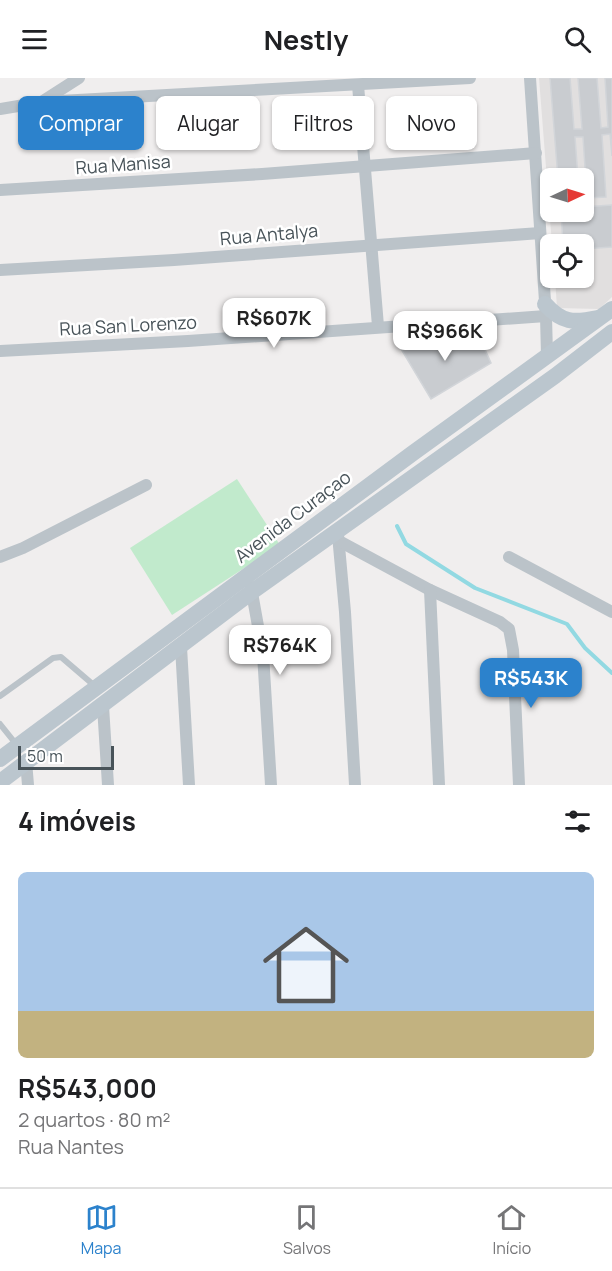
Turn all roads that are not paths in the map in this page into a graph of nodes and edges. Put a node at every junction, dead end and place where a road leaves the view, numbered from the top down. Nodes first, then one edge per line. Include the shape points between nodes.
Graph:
1 (79, 78) edge
2 (470, 78) edge
3 (530, 78) edge
4 (447, 79) edge
5 (284, 82) edge
6 (364, 82) edge
7 (51, 96) edge
8 (115, 96) edge
9 (18, 106) edge
10 (0, 109) edge
11 (536, 153) junction
12 (365, 166) junction
13 (0, 190) edge
14 (540, 233) junction
15 (371, 245) junction
16 (0, 270) edge
17 (546, 310) junction
18 (607, 313) edge
19 (378, 326) junction
20 (612, 333) edge
21 (0, 351) edge
22 (547, 355) junction
23 (438, 435) junction
24 (445, 453) junction
25 (147, 485) dead end
26 (338, 536) junction
27 (0, 557) edge
28 (509, 557) dead end
29 (250, 583) junction
30 (430, 590) junction
31 (612, 612) edge
32 (181, 647) junction
33 (96, 687) junction
34 (0, 696) edge
35 (103, 706) junction
36 (0, 724) edge
37 (18, 746) junction
38 (0, 759) edge
39 (26, 761) junction
40 (0, 782) edge
41 (28, 785) edge
42 (108, 785) edge
43 (189, 785) edge
44 (271, 785) edge
45 (355, 785) edge
46 (439, 785) edge
47 (519, 785) edge

1 - 7 street
2 - 4 street
3 - 11 street
4 - 6 street
5 - 6 street
5 - 8 street
6 - 12 street
9 - 10 street
11 - 12 street, Rua Manisa
11 - 14 street
12 - 13 street, Rua Manisa
12 - 15 street
14 - 15 street, Rua Antalya
14 - 17 street
15 - 16 street, Rua Antalya
15 - 19 street
17 - 18 main road via 567,320 586,321
17 - 19 street, Rua San Lorenzo
17 - 22 street
18 - 22 main road, Avenida Curaçao
19 - 21 street, Rua San Lorenzo
20 - 24 main road, Avenida Curaçao
22 - 23 main road, Avenida Curaçao
23 - 24 main road
23 - 29 main road, Avenida Curaçao
24 - 26 main road, Avenida Curaçao
25 - 27 street
26 - 29 main road, Avenida Curaçao
26 - 30 street
26 - 45 street
28 - 31 street
29 - 32 main road, Avenida Curaçao
29 - 33 main road, Avenida Curaçao
29 - 44 street via 263,654
30 - 46 street
30 - 47 street via 500,621 509,629
32 - 35 main road, Avenida Curaçao
32 - 43 street
33 - 34 lane via 61,657 53,658
33 - 37 main road, Avenida Curaçao
35 - 39 main road, Avenida Curaçao
35 - 42 street
36 - 37 lane
37 - 38 main road, Avenida Curaçao
39 - 40 main road, Avenida Curaçao
39 - 41 street

